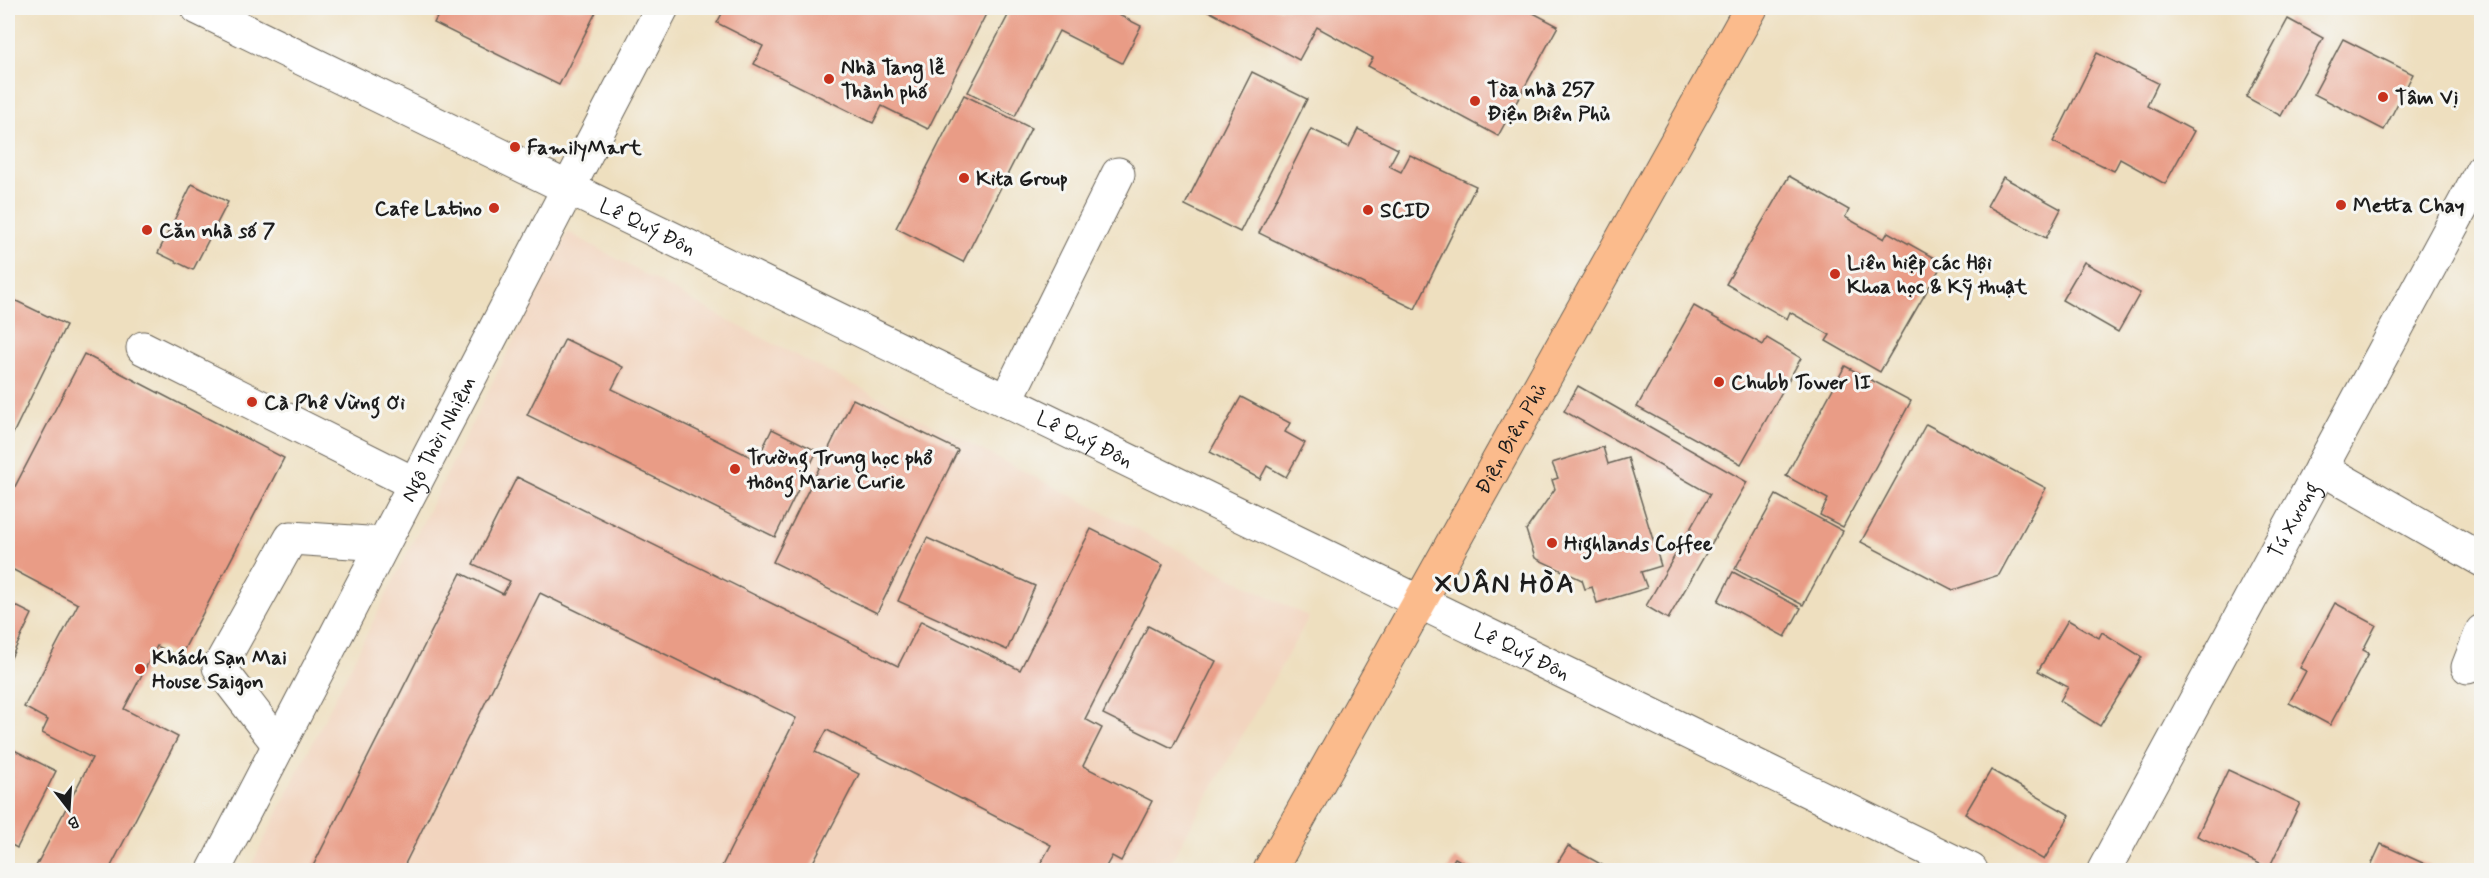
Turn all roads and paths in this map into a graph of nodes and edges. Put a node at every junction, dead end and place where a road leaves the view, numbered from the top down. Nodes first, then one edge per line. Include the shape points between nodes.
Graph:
1 (198, 8) edge
2 (662, 8) edge
3 (1751, 8) edge
4 (2481, 170) edge
5 (1118, 174) dead end
6 (568, 188) junction
7 (143, 348) dead end
8 (1006, 401) junction
9 (2321, 468) junction
10 (415, 484) junction
11 (383, 544) junction
12 (2481, 560) edge
13 (1419, 602) junction
14 (2481, 631) edge
15 (2468, 667) dead end
16 (279, 745) junction
17 (214, 870) edge
18 (1270, 870) edge
19 (1971, 870) edge
20 (2104, 870) edge

1 - 6 street, Lê Quý Đôn
2 - 6 street, Ngô Thời Nhiệm
3 - 13 main road, Điện Biên Phủ
4 - 9 street, Tú Xương
5 - 8 street
6 - 8 street, Lê Quý Đôn
6 - 10 street, Ngô Thời Nhiệm
7 - 10 street
8 - 13 street, Lê Quý Đôn
9 - 12 street
9 - 20 street, Tú Xương
10 - 11 street, Ngô Thời Nhiệm
11 - 16 street, Ngô Thời Nhiệm
11 - 16 street via 291,538 219,667
13 - 18 main road, Điện Biên Phủ
13 - 19 street, Lê Quý Đôn
14 - 15 street
16 - 17 street, Ngô Thời Nhiệm

